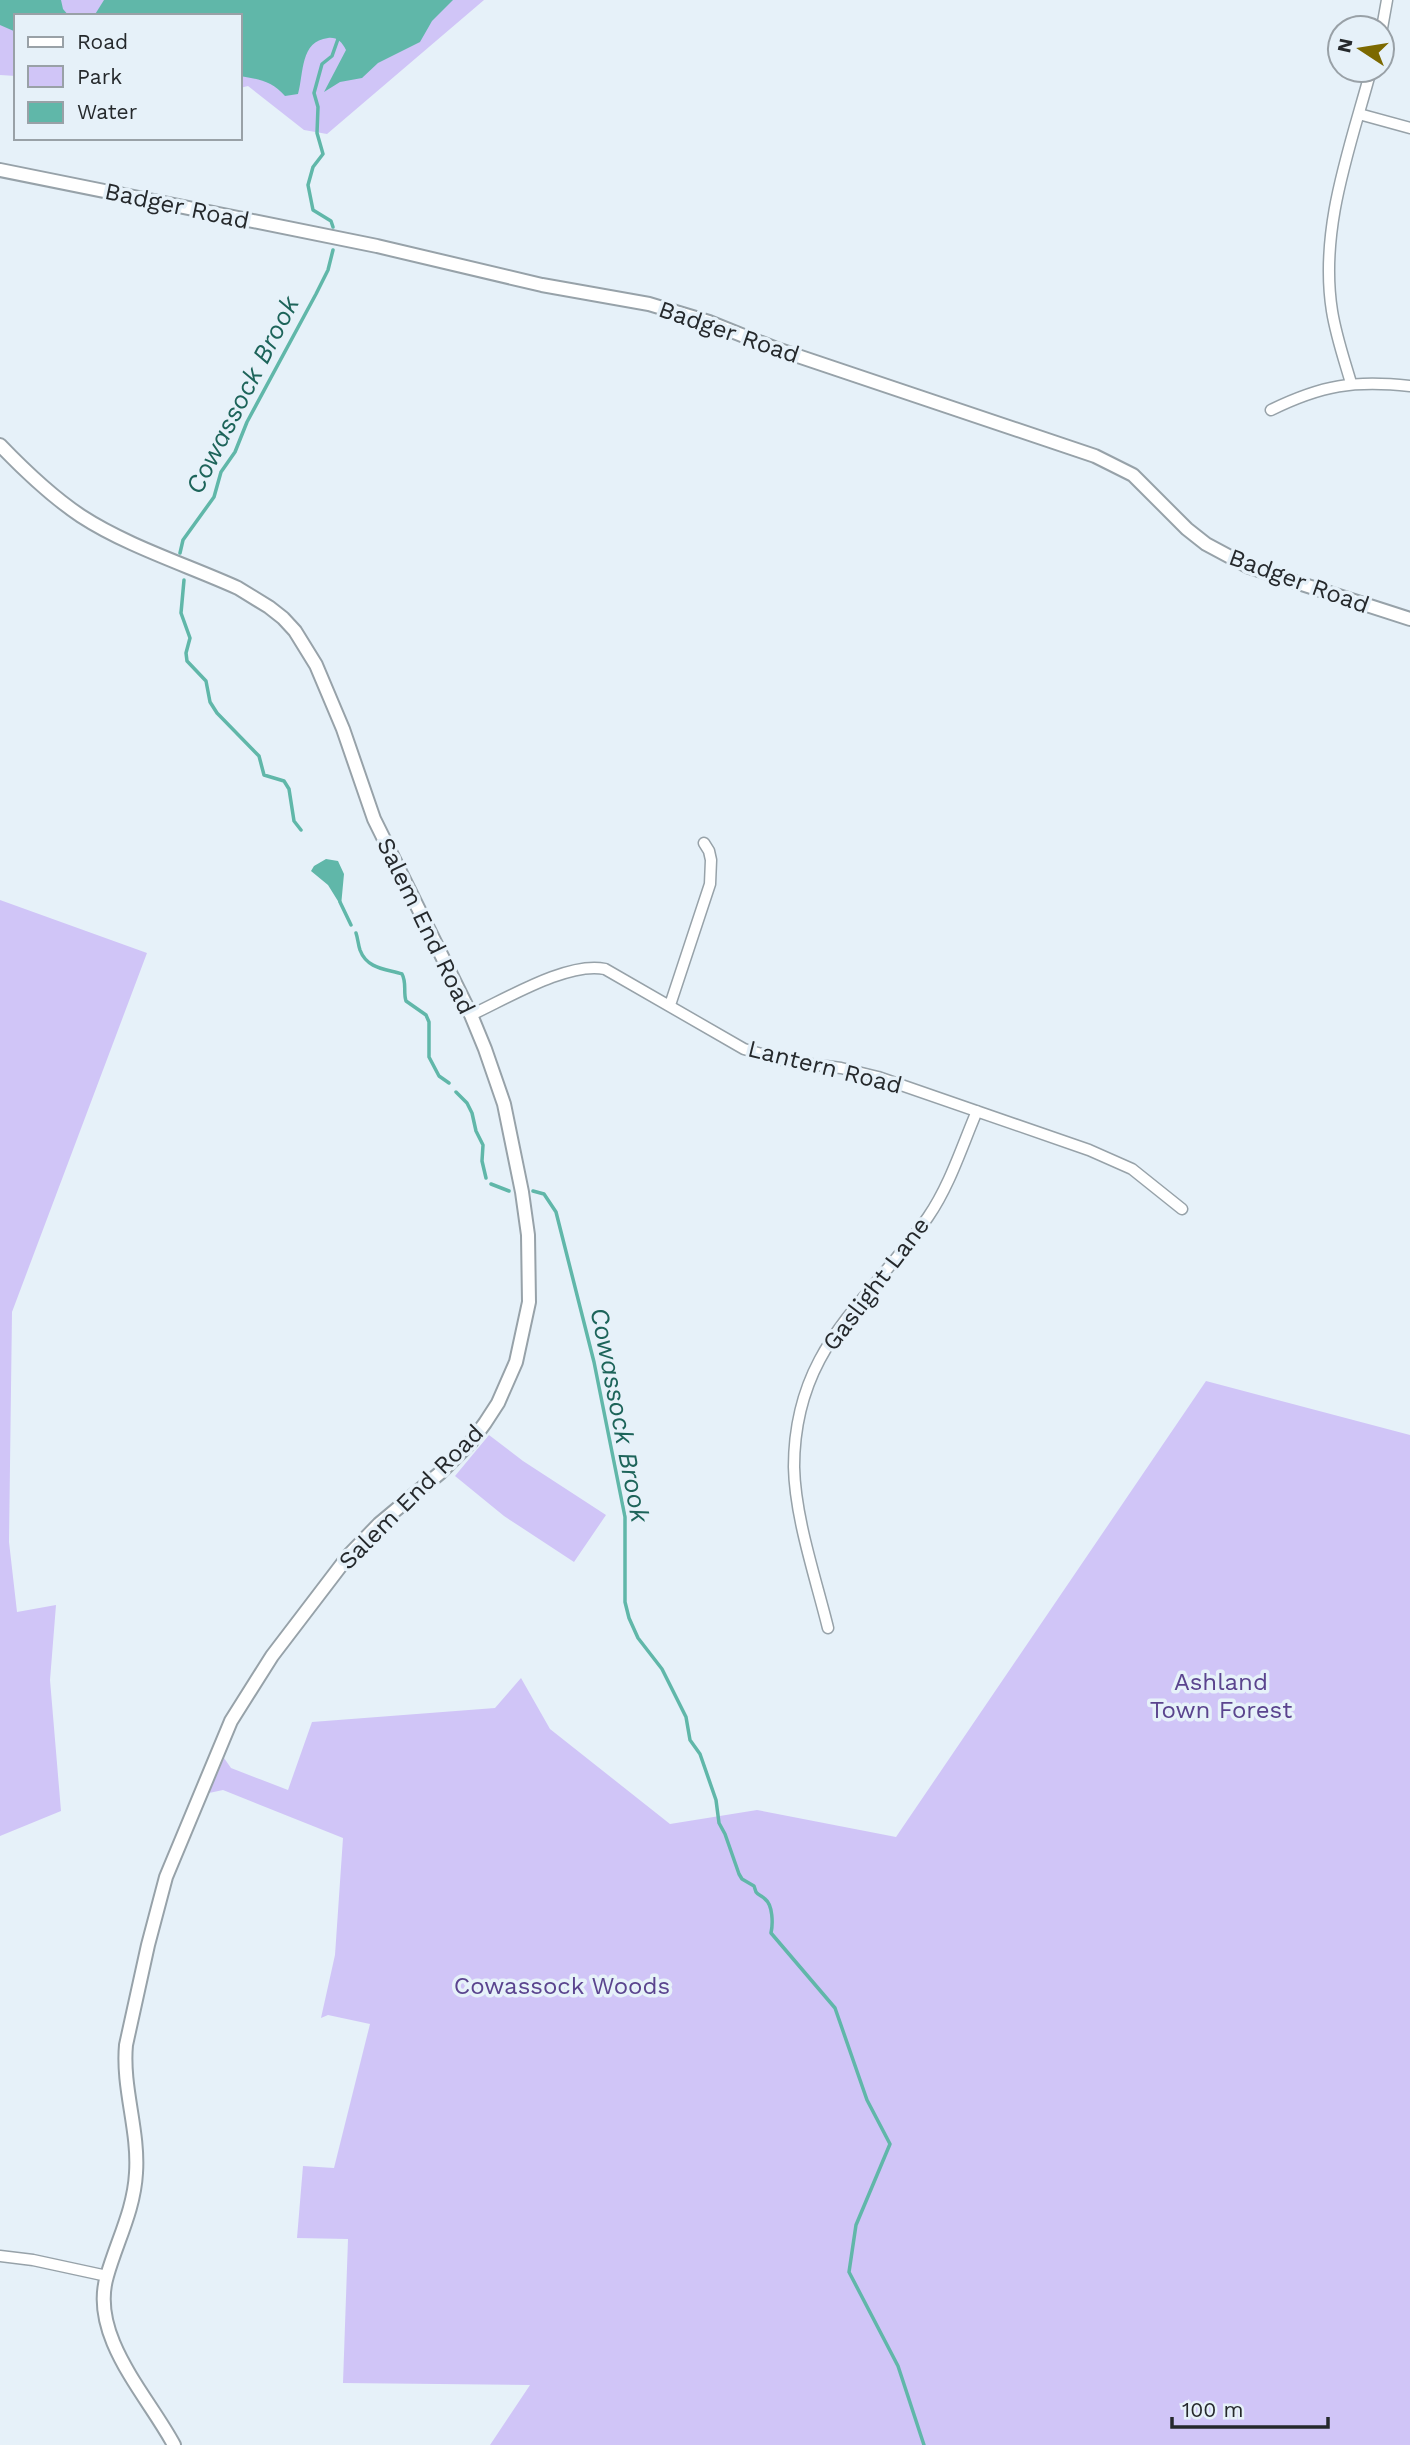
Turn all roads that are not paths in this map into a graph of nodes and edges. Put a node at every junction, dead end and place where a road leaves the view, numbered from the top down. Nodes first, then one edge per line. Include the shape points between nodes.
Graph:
1 (1367, 84) edge
2 (1359, 114) junction
3 (1410, 128) edge
4 (0, 170) edge
5 (1351, 383) junction
6 (1410, 386) edge
7 (1271, 411) dead end
8 (0, 445) edge
9 (1410, 619) edge
10 (704, 843) dead end
11 (670, 1005) junction
12 (471, 1015) junction
13 (977, 1111) junction
14 (1182, 1209) dead end
15 (828, 1628) dead end
16 (0, 2256) edge
17 (107, 2276) junction
18 (174, 2445) edge

1 - 2 street
2 - 3 street
2 - 5 street via 1334,210 1329,257 1332,309
4 - 9 street, Badger Road via 677,312 1095,456 1133,475 1187,529 1226,557
5 - 6 street
5 - 7 street via 1321,389
8 - 12 street, Salem End Road via 82,516 125,540 238,588 270,607 295,631 334,707 382,838
10 - 11 street via 711,860 710,884
11 - 12 street, Lantern Road via 616,973 593,966 570,970
11 - 13 street, Lantern Road via 728,1041 762,1055 859,1072
12 - 17 street, Salem End Road via 503,1104 528,1235 529,1302 516,1362 498,1403 471,1442 379,1524 334,1573 268,1662 223,1740 166,1877 135,1999 124,2068 136,2174 127,2221
13 - 14 street, Lantern Road via 1132,1169
13 - 15 street, Gaslight Lane via 937,1203 837,1329 801,1407 795,1446 796,1486
16 - 17 street
17 - 18 street, Salem End Road via 105,2322

